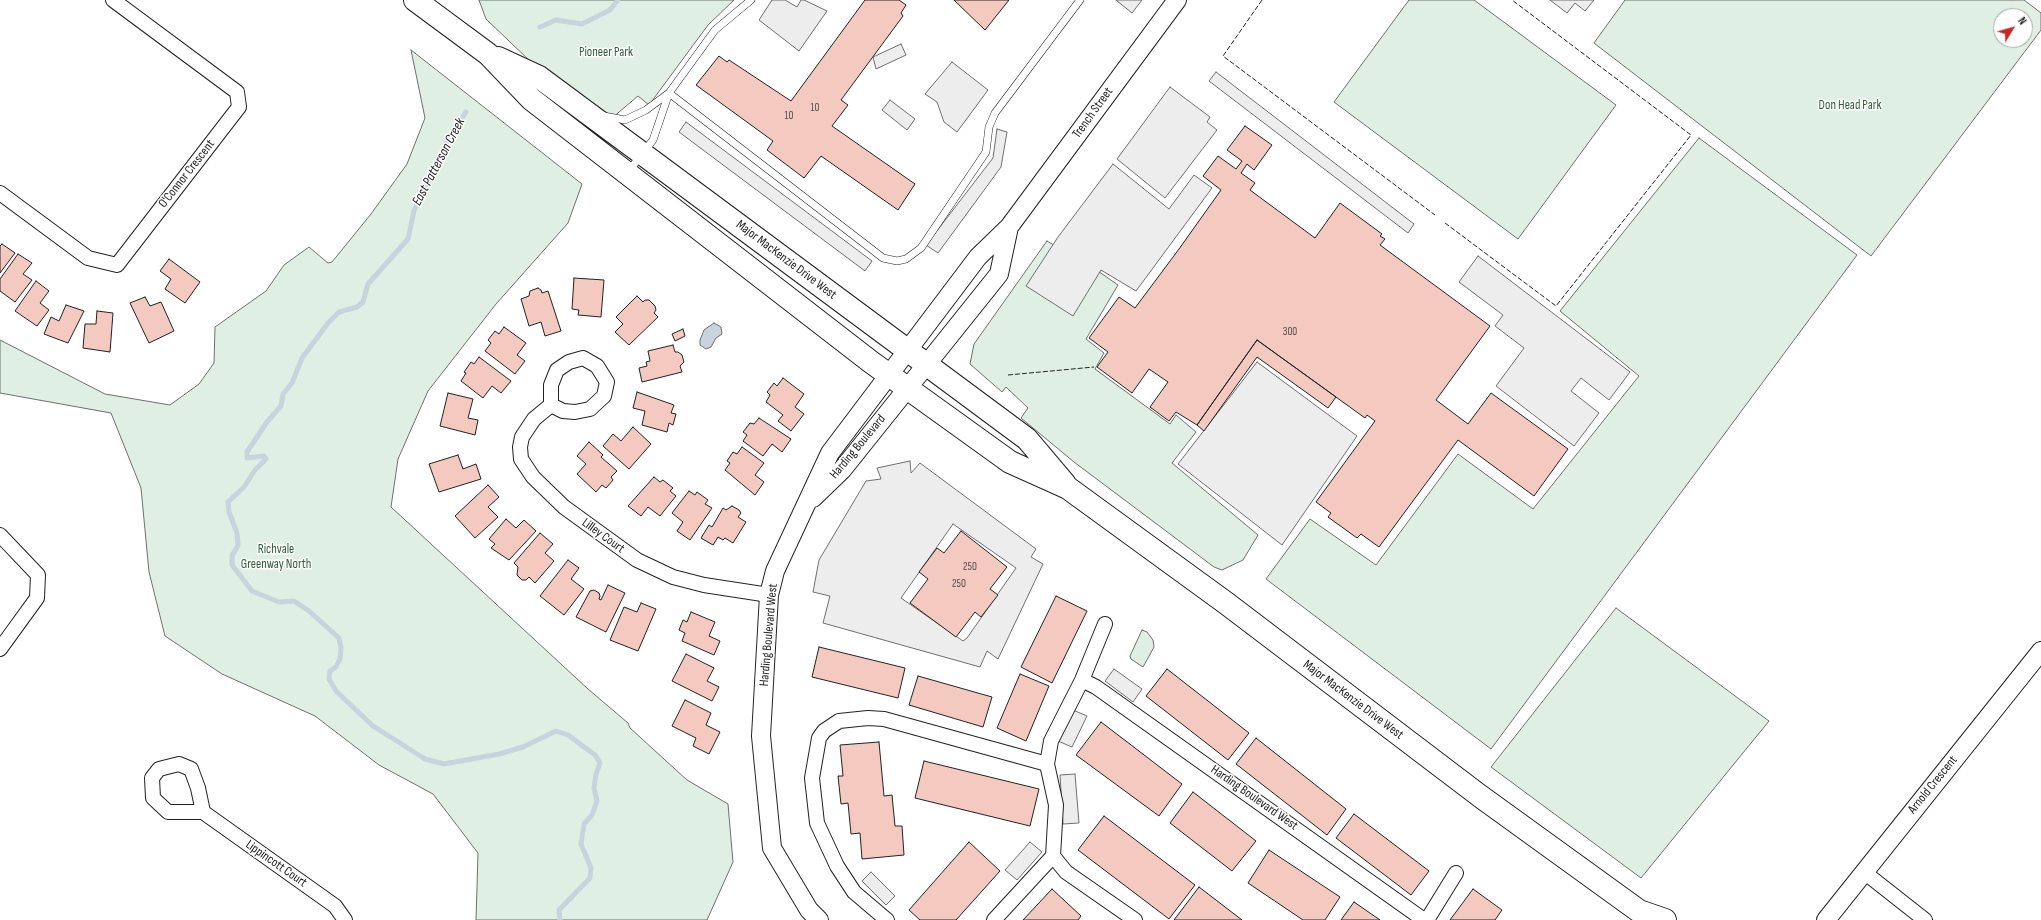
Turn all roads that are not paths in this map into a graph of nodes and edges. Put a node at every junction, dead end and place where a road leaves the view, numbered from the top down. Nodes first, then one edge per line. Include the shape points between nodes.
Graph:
1 (113, 0) edge
2 (415, 0) edge
3 (751, 0) edge
4 (1080, 0) edge
5 (1177, 0) edge
6 (488, 54) junction
7 (670, 93) junction
8 (591, 114) junction
9 (643, 153) junction
10 (628, 172) junction
11 (0, 193) edge
12 (1009, 227) junction
13 (908, 350) junction
14 (927, 365) junction
15 (888, 374) junction
16 (907, 388) junction
17 (551, 405) dead end
18 (1068, 488) junction
19 (806, 504) junction
20 (0, 535) edge
21 (769, 595) junction
22 (1105, 624) dead end
23 (0, 649) edge
24 (2041, 651) edge
25 (1082, 680) junction
26 (1048, 764) junction
27 (203, 812) dead end
28 (1053, 856) junction
29 (1864, 872) junction
30 (1456, 873) dead end
31 (1642, 916) edge
32 (1127, 918) edge
33 (345, 920) edge
34 (819, 920) edge
35 (887, 920) edge
36 (994, 920) edge
37 (1424, 920) edge
38 (1427, 920) edge
39 (1665, 920) edge
40 (1826, 920) edge
41 (1924, 920) edge

1 - 11 street, O'Connor Crescent via 238,92 239,107 117,265 88,258
2 - 6 main road, Major MacKenzie Drive West
3 - 7 lane via 715,30
4 - 7 lane via 994,113 989,127 986,152 921,248 906,259 897,261 883,258
5 - 12 street, Trench Street
6 - 8 main road, Major MacKenzie Drive West via 539,77
6 - 10 main road, Major MacKenzie Drive West via 531,99
7 - 8 lane via 646,110 625,120
7 - 9 lane via 653,140
8 - 9 main road, Major MacKenzie Drive West
9 - 10 lane
9 - 13 main road, Major MacKenzie Drive West
10 - 15 main road, Major MacKenzie Drive West
12 - 13 street, Trench Street via 978,257
12 - 14 street, Trench Street via 999,274
13 - 14 main road, Major MacKenzie Drive West
13 - 15 street, Harding Boulevard West
14 - 16 street, Trench Street
14 - 18 main road, Major MacKenzie Drive West via 1027,439
15 - 16 main road, Major MacKenzie Drive West
15 - 19 street, Harding Boulevard West via 830,453
16 - 18 main road, Major MacKenzie Drive West via 1010,462
16 - 19 street, Harding Boulevard via 842,470
17 - 21 street, Lilley Court via 534,419 522,437 520,447 522,459 533,477 564,507 637,560 673,577 704,586
18 - 31 main road, Major MacKenzie Drive West via 1226,603
19 - 21 street, Harding Boulevard West via 775,571
20 - 23 street via 38,575 37,598
21 - 34 street, Harding Boulevard West via 761,736 772,848 809,910
22 - 25 street
24 - 29 street, Arnold Crescent
25 - 26 street via 1051,741
25 - 37 street, Harding Boulevard West via 1096,687
26 - 28 street via 1056,805
26 - 35 street via 884,719 839,721 824,730 819,738 812,778 817,823 837,866 854,892
27 - 33 street, Lippincott Court via 335,906
28 - 32 street via 1066,872
28 - 36 street
29 - 40 street, Arnold Crescent
29 - 41 street
30 - 38 street
31 - 39 main road, Major MacKenzie Drive West

